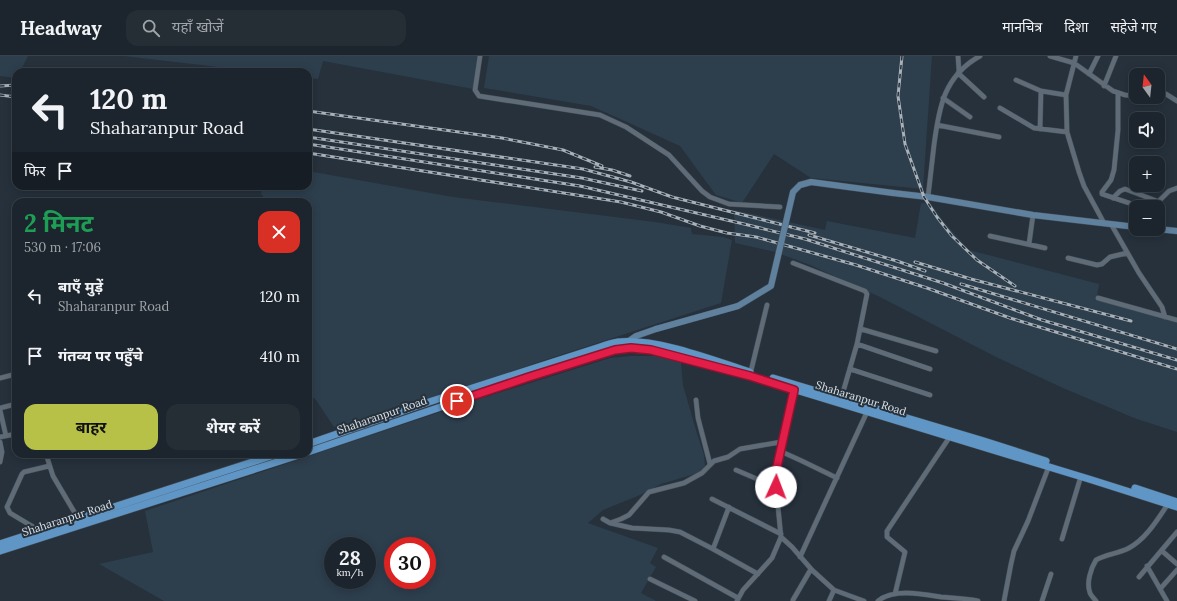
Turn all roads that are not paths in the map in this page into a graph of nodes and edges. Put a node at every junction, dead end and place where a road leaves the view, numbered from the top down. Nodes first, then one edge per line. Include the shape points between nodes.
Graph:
1 (480, 56) edge
2 (958, 56) edge
3 (980, 56) edge
4 (1050, 56) edge
5 (1076, 56) edge
6 (1098, 56) edge
7 (1116, 56) edge
8 (1074, 63) junction
9 (959, 72) junction
10 (1089, 74) junction
11 (1016, 80) dead end
12 (1104, 86) junction
13 (1041, 91) junction
14 (1118, 93) junction
15 (1165, 94) edge
16 (1066, 95) junction
17 (1129, 95) edge
18 (984, 97) dead end
19 (943, 98) junction
20 (1177, 101) edge
21 (1000, 108) dead end
22 (970, 117) dead end
23 (937, 125) junction
24 (1040, 129) junction
25 (1068, 132) junction
26 (999, 137) dead end
27 (1177, 188) edge
28 (928, 197) junction
29 (1113, 198) junction
30 (1154, 200) edge
31 (1158, 200) edge
32 (1129, 203) edge
33 (780, 207) dead end
34 (1033, 215) junction
35 (1104, 223) junction
36 (1111, 224) junction
37 (1129, 226) edge
38 (1165, 229) edge
39 (1177, 230) edge
40 (990, 236) dead end
41 (1029, 244) junction
42 (1045, 248) dead end
43 (1127, 252) junction
44 (1068, 258) dead end
45 (794, 263) dead end
46 (1098, 298) dead end
47 (767, 305) dead end
48 (1165, 317) junction
49 (1177, 320) edge
50 (861, 329) junction
51 (857, 344) junction
52 (624, 346) junction
53 (936, 351) dead end
54 (850, 369) junction
55 (930, 369) dead end
56 (750, 374) junction
57 (12, 375) edge
58 (0, 378) edge
59 (795, 387) junction
60 (930, 395) dead end
61 (841, 399) junction
62 (696, 400) dead end
63 (12, 405) edge
64 (0, 409) edge
65 (867, 412) junction
66 (951, 434) junction
67 (12, 435) edge
68 (6, 436) junction
69 (0, 437) edge
70 (0, 442) edge
71 (781, 442) junction
72 (312, 443) edge
73 (312, 451) edge
74 (780, 451) junction
75 (47, 458) edge
76 (265, 458) edge
77 (289, 458) edge
78 (0, 462) edge
79 (710, 464) junction
80 (49, 466) junction
81 (1049, 466) junction
82 (736, 470) dead end
83 (1081, 476) junction
84 (837, 478) junction
85 (776, 487) junction
86 (712, 499) dead end
87 (1177, 502) edge
88 (1168, 504) junction
89 (729, 507) junction
90 (1177, 507) edge
91 (603, 519) dead end
92 (80, 521) junction
93 (610, 523) junction
94 (40, 531) junction
95 (1177, 532) edge
96 (781, 536) junction
97 (1062, 539) dead end
98 (0, 544) edge
99 (713, 549) junction
100 (1162, 550) junction
101 (0, 551) edge
102 (664, 557) dead end
103 (800, 557) junction
104 (1177, 564) edge
105 (1147, 566) junction
106 (811, 569) junction
107 (1177, 570) edge
108 (758, 574) junction
109 (1051, 574) dead end
110 (1139, 577) dead end
111 (650, 579) dead end
112 (834, 590) junction
113 (1160, 590) junction
114 (895, 594) junction
115 (941, 599) edge
116 (737, 600) edge
117 (794, 600) dead end
118 (695, 601) edge
119 (829, 601) edge
120 (864, 601) edge
121 (878, 601) edge
122 (978, 601) edge
123 (1004, 601) edge
124 (1042, 601) edge
125 (1096, 601) edge
126 (1167, 601) edge

1 - 33 street via 475,90 479,96 600,115 626,127 669,155 710,197 728,204
2 - 9 street
3 - 9 street
4 - 8 street
5 - 8 street
6 - 10 street
7 - 12 street
8 - 10 street
8 - 16 street
9 - 18 street
9 - 19 street
10 - 12 street
11 - 13 street
12 - 14 street
13 - 16 street
13 - 24 street
14 - 17 street
14 - 29 street via 1114,170 1111,180 1102,192 1103,195
15 - 20 street
16 - 25 street
19 - 22 street
19 - 23 street
21 - 24 street
23 - 26 street
23 - 28 street
24 - 25 street
25 - 35 street via 1084,186
27 - 31 street via 1169,190
28 - 34 main road
28 - 52 main road, bridge via 810,182 800,185 793,192 772,286 738,306 636,336
29 - 30 street via 1125,189
29 - 32 street
34 - 35 main road
34 - 41 street
35 - 36 main road
36 - 37 main road
36 - 43 street
38 - 39 main road
40 - 41 street
41 - 42 street
43 - 44 street via 1108,257 1102,264 1097,265
43 - 48 street via 1162,307
45 - 50 street via 866,292 868,296
46 - 48 street
47 - 56 street
48 - 49 street
50 - 51 street
50 - 53 street
51 - 54 street
51 - 55 street
52 - 56 main road, Shaharanpur Road
52 - 72 main road, Shaharanpur Road via 617,342 600,347
52 - 73 main road, Shaharanpur Road
54 - 60 street
54 - 61 street
56 - 59 main road, Shaharanpur Road
57 - 58 street
59 - 61 main road, Shaharanpur Road
59 - 65 main road, Shaharanpur Road
59 - 71 street
61 - 66 main road, Shaharanpur Road
62 - 79 street
63 - 64 street
64 - 68 street
65 - 66 main road, Shaharanpur Road
65 - 84 street
66 - 81 main road, Shaharanpur Road
66 - 87 main road, Shaharanpur Road
66 - 114 street via 887,531 887,537 905,552
67 - 68 street
68 - 69 street
70 - 78 street
71 - 74 street
71 - 79 street via 740,449
74 - 84 street
74 - 85 street
75 - 80 street
76 - 92 main road, Shaharanpur Road
77 - 92 main road, Shaharanpur Road
79 - 93 street via 702,473 684,483 649,492 629,515
80 - 92 street
80 - 94 street via 24,472 7,507 10,513
81 - 83 main road, Shaharanpur Road
81 - 123 street via 1014,551
82 - 85 street
83 - 88 main road, Shaharanpur Road
83 - 97 street
84 - 103 street
85 - 96 street
86 - 89 street
88 - 90 main road, Shaharanpur Road
88 - 125 street via 1153,526 1134,545 1096,560 1091,571 1090,586 1090,592
89 - 96 street
89 - 99 street
91 - 93 street
92 - 94 main road, Shaharanpur Road
92 - 101 main road, Shaharanpur Road
93 - 99 street via 632,528 675,531
94 - 98 main road, Shaharanpur Road
95 - 100 street
96 - 103 street
96 - 108 street via 772,558
99 - 108 street
100 - 104 street
100 - 105 street
102 - 116 street
103 - 106 street
105 - 110 street
105 - 113 street
106 - 112 street
106 - 117 street
107 - 113 street
108 - 116 street
109 - 124 street
111 - 118 street
112 - 119 street
112 - 120 street
113 - 126 street
114 - 115 street
114 - 121 street
115 - 122 street

